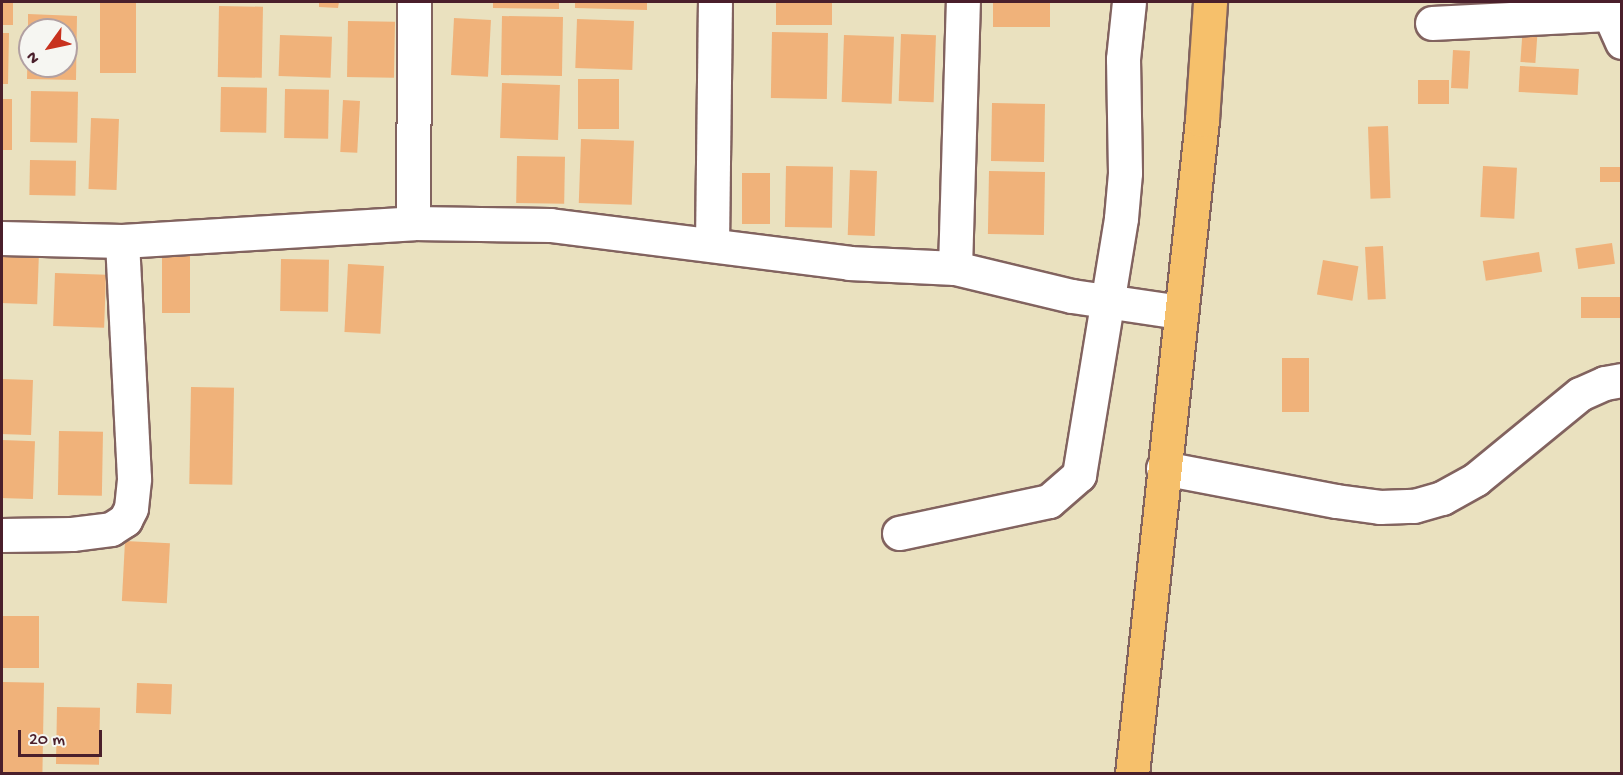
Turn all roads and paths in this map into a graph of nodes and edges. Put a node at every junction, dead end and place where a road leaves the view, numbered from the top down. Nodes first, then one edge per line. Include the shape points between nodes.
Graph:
1 (414, 2) edge
2 (715, 2) edge
3 (963, 2) edge
4 (1129, 2) edge
5 (1210, 2) edge
6 (1614, 17) edge
7 (1432, 23) dead end
8 (413, 222) junction
9 (2, 238) edge
10 (122, 241) junction
11 (712, 245) junction
12 (955, 268) junction
13 (1109, 302) junction
14 (1181, 312) junction
15 (1622, 381) edge
16 (1163, 468) junction
17 (899, 533) dead end
18 (2, 535) edge
19 (1132, 774) edge

1 - 8 street
2 - 11 street
3 - 12 street
4 - 13 street via 1123,59 1125,173
5 - 14 highway via 1202,120
6 - 7 street
8 - 10 street
8 - 11 street via 550,225
9 - 10 street
10 - 18 street via 134,477 131,508 125,520 111,529
11 - 12 street via 849,263
12 - 13 street
13 - 14 street
13 - 17 street via 1079,475 1049,501
14 - 16 highway
15 - 16 street via 1605,383 1580,394 1476,479 1442,498 1414,506 1380,507 1336,501
16 - 19 highway

